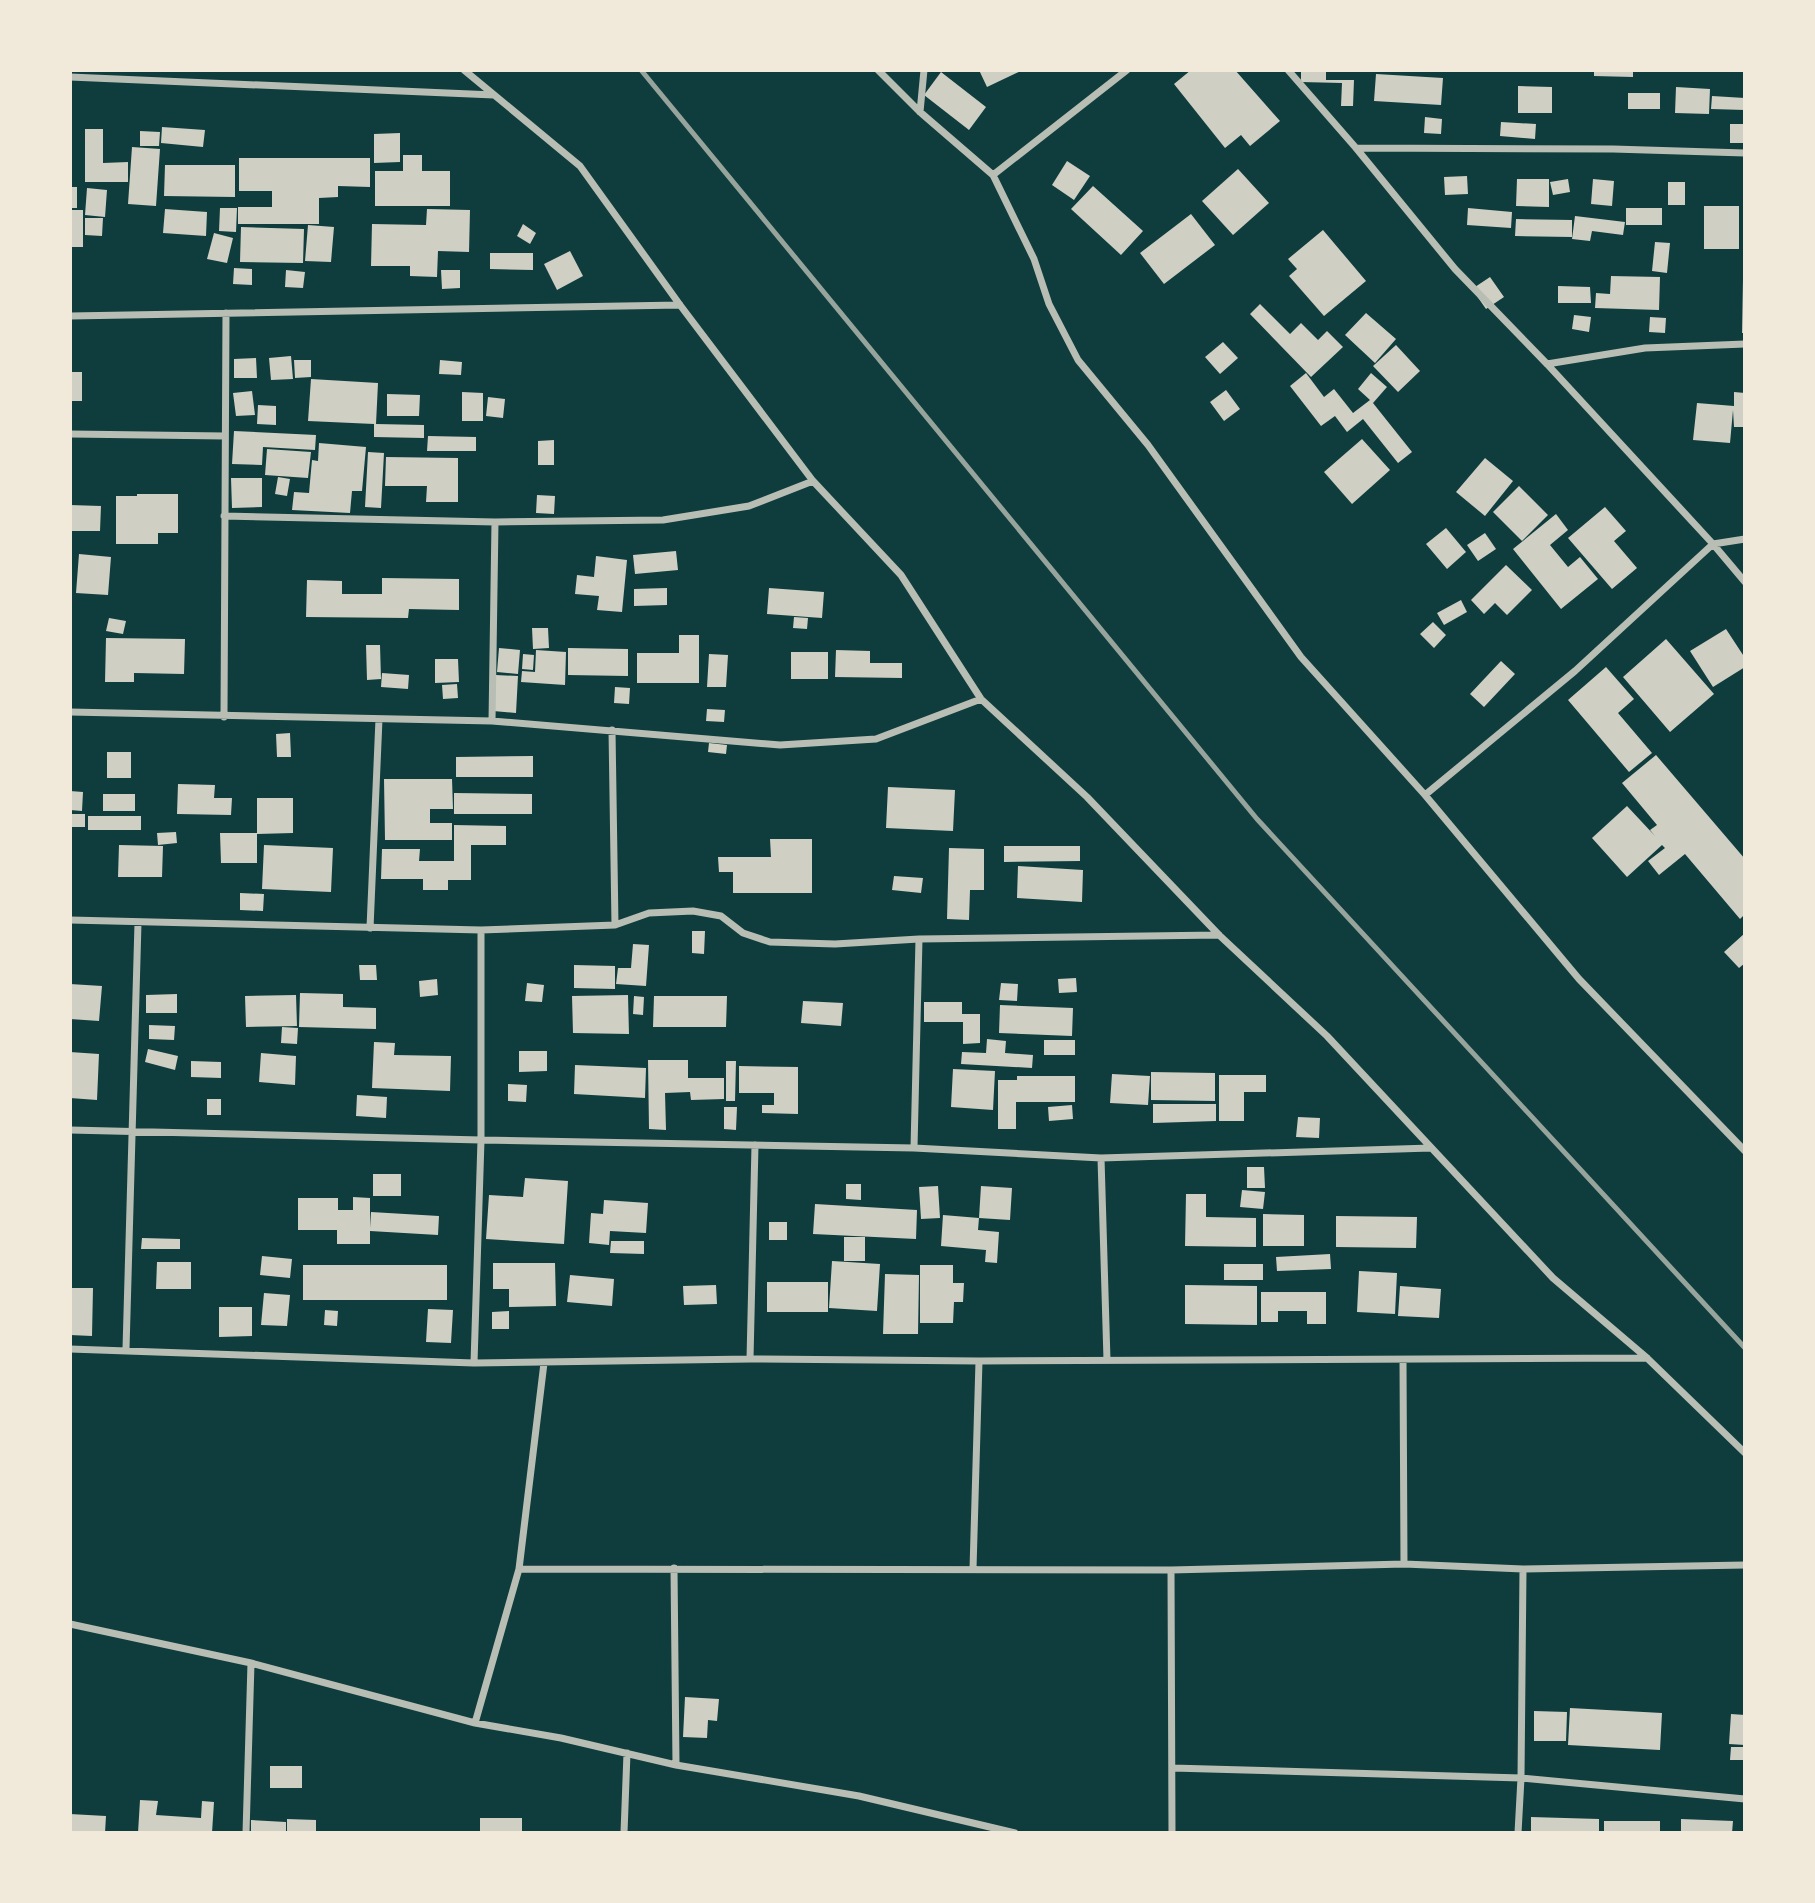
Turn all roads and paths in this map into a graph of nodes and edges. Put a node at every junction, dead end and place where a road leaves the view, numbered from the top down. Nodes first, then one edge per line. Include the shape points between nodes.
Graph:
1 (464, 70) edge
2 (878, 70) edge
3 (924, 70) edge
4 (1127, 70) edge
5 (1288, 70) edge
6 (72, 75) edge
7 (494, 95) junction
8 (920, 112) junction
9 (1356, 148) junction
10 (1745, 152) edge
11 (993, 175) junction
12 (680, 305) junction
13 (226, 313) junction
14 (70, 316) edge
15 (1745, 344) edge
16 (1547, 364) junction
17 (70, 433) edge
18 (225, 436) junction
19 (813, 481) junction
20 (224, 516) junction
21 (495, 522) junction
22 (1745, 539) edge
23 (1713, 544) junction
24 (1745, 582) edge
25 (981, 699) junction
26 (70, 712) edge
27 (224, 717) junction
28 (379, 719) junction
29 (492, 721) junction
30 (612, 730) junction
31 (1425, 794) junction
32 (70, 920) edge
33 (138, 923) junction
34 (615, 925) junction
35 (370, 928) junction
36 (481, 930) junction
37 (1219, 934) junction
38 (919, 939) junction
39 (70, 1130) edge
40 (131, 1132) junction
41 (481, 1140) junction
42 (755, 1145) junction
43 (914, 1148) junction
44 (1432, 1148) junction
45 (1745, 1151) edge
46 (1101, 1158) junction
47 (70, 1349) edge
48 (126, 1349) junction
49 (1647, 1358) junction
50 (750, 1359) junction
51 (1107, 1360) junction
52 (1403, 1360) junction
53 (979, 1361) junction
54 (474, 1363) junction
55 (544, 1363) junction
56 (1745, 1453) edge
57 (1404, 1564) junction
58 (1745, 1565) edge
59 (674, 1568) junction
60 (519, 1569) junction
61 (972, 1569) junction
62 (1523, 1569) junction
63 (1171, 1570) junction
64 (70, 1624) edge
65 (251, 1663) junction
66 (475, 1723) junction
67 (627, 1753) junction
68 (676, 1765) junction
69 (1172, 1768) junction
70 (1521, 1778) junction
71 (1745, 1800) edge
72 (246, 1833) edge
73 (624, 1833) edge
74 (1015, 1833) edge
75 (1172, 1833) edge
76 (1518, 1833) edge

1 - 7 street
2 - 8 street
3 - 8 street
4 - 11 street
5 - 9 street
6 - 7 street
7 - 12 street via 580,166
8 - 11 street
9 - 10 street
9 - 16 street via 1455,269
11 - 31 street via 1078,360 1148,445 1301,657
12 - 13 street
12 - 19 street
13 - 14 street
13 - 18 street
15 - 16 street via 1644,348
16 - 23 street
17 - 18 street
18 - 20 street
19 - 21 street via 749,506 663,520
19 - 25 street via 901,575
20 - 21 street
20 - 27 street
21 - 29 street
22 - 23 street
23 - 24 street
23 - 31 street via 1576,671
25 - 30 street via 876,739 780,746
25 - 37 street via 1087,797
26 - 27 street
27 - 28 street
28 - 29 street
28 - 35 street
29 - 30 street
30 - 34 street
31 - 45 street via 1579,979
32 - 33 street
33 - 35 street
33 - 40 street
34 - 36 street
34 - 38 street via 649,913 693,911 721,916 743,933 770,943
35 - 36 street
36 - 41 street
37 - 38 street
37 - 44 street via 1327,1036
38 - 43 street
39 - 40 street
40 - 41 street
40 - 48 street
41 - 42 street
41 - 54 street
42 - 43 street
42 - 50 street
43 - 46 street
44 - 46 street
44 - 49 street via 1553,1278
46 - 51 street
47 - 48 street
48 - 54 street
49 - 52 street
49 - 56 street
50 - 53 street
50 - 55 street
51 - 52 street
51 - 53 street
52 - 57 street
53 - 61 street
54 - 55 street
55 - 60 street
57 - 62 street
57 - 63 street
58 - 62 street
59 - 60 street
59 - 61 street
59 - 68 street
60 - 66 street
61 - 63 street
62 - 70 street
63 - 69 street
64 - 65 street
65 - 66 street
65 - 72 street
66 - 67 street
67 - 68 street
67 - 73 street
68 - 74 street via 859,1796
69 - 70 street
69 - 75 street
70 - 71 street
70 - 76 street

